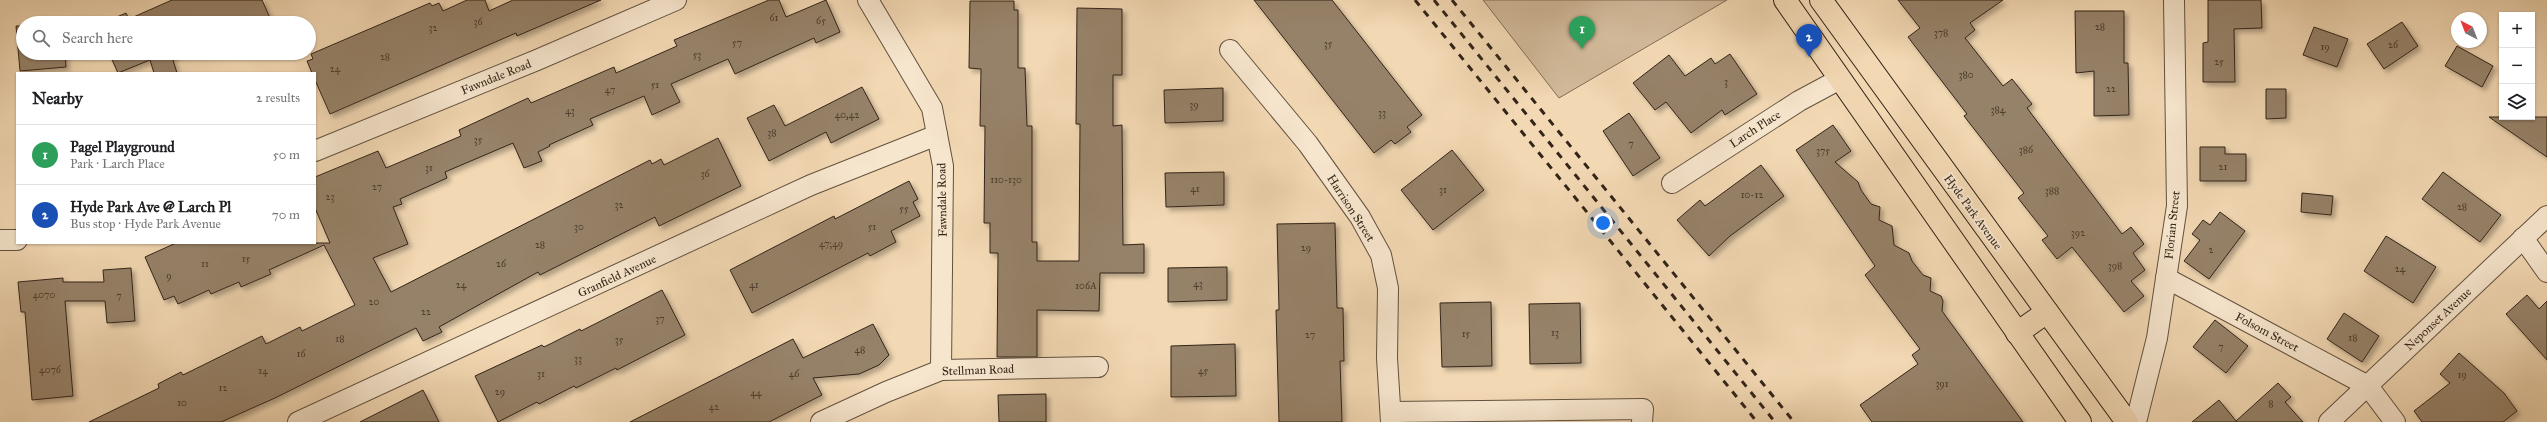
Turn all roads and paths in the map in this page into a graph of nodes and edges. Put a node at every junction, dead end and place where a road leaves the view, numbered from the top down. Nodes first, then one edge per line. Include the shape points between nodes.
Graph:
1 (676, 0) edge
2 (868, 0) edge
3 (1814, 0) edge
4 (1821, 0) edge
5 (2174, 0) edge
6 (1790, 7) edge
7 (1230, 50) dead end
8 (1867, 64) junction
9 (1840, 79) junction
10 (937, 135) junction
11 (316, 151) edge
12 (1672, 183) dead end
13 (2547, 216) edge
14 (2523, 238) junction
15 (0, 240) edge
16 (16, 240) edge
17 (2547, 272) edge
18 (2166, 278) junction
19 (2047, 312) junction
20 (2018, 333) junction
21 (1098, 367) dead end
22 (941, 370) junction
23 (2368, 386) junction
24 (1391, 417) edge
25 (298, 422) edge
26 (822, 422) edge
27 (1642, 422) edge
28 (2080, 422) edge
29 (2128, 422) edge
30 (2136, 422) edge
31 (2329, 422) edge
32 (2395, 422) edge

1 - 11 street, Fawndale Road
2 - 10 street, Fawndale Road via 932,108
3 - 6 main road
4 - 8 main road, Hyde Park Avenue
5 - 18 street, Florian Street via 2177,206
6 - 9 main road
7 - 24 street, Harrison Street via 1308,144 1360,217 1381,255 1388,288 1387,358
8 - 9 main road
8 - 19 main road, Hyde Park Avenue
9 - 12 street, Larch Place via 1799,101
9 - 20 main road
10 - 22 street, Fawndale Road via 943,166
10 - 25 street, Granfield Avenue via 811,185
13 - 14 street, Neponset Avenue
14 - 17 street
14 - 23 street, Neponset Avenue
15 - 16 street
18 - 23 street, Folsom Street
18 - 30 street, Florian Street via 2157,338
19 - 20 main road
19 - 29 main road, Hyde Park Avenue
20 - 28 main road
21 - 22 street, Stellman Road
22 - 26 street, Stellman Road
23 - 31 street, Neponset Avenue
23 - 32 street
24 - 27 street via 1643,409

